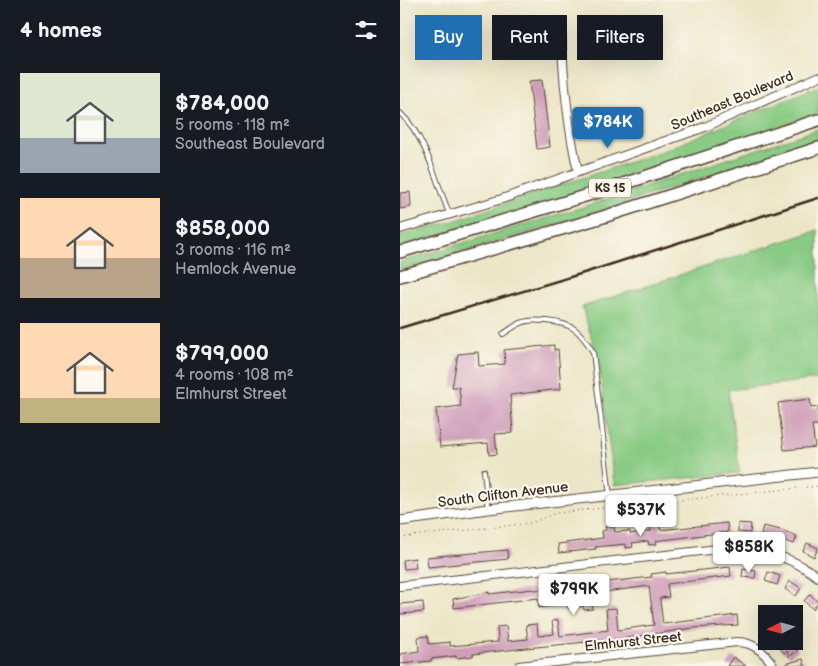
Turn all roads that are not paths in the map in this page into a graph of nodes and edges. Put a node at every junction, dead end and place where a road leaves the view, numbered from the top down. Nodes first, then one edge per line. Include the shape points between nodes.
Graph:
1 (563, 60) edge
2 (818, 76) edge
3 (400, 113) edge
4 (818, 120) edge
5 (818, 148) edge
6 (578, 171) junction
7 (450, 215) junction
8 (400, 230) edge
9 (400, 252) edge
10 (400, 276) edge
11 (503, 334) dead end
12 (484, 471) dead end
13 (818, 472) edge
14 (610, 496) junction
15 (488, 509) junction
16 (400, 521) edge
17 (818, 577) edge
18 (400, 586) edge
19 (519, 666) edge
20 (774, 666) edge

1 - 6 street via 570,136
2 - 6 street, Southeast Boulevard via 705,127
3 - 7 lane via 419,136
4 - 9 main road, KS 15 via 608,189
5 - 10 main road, KS 15 via 603,217
6 - 7 street, Southeast Boulevard
7 - 8 street, Southeast Boulevard
11 - 14 lane via 526,321 557,322 576,329 587,342 593,352
12 - 15 lane
13 - 14 street, South Clifton Avenue
14 - 15 street, South Clifton Avenue
15 - 16 street, South Clifton Avenue
17 - 18 street via 776,554 726,548
19 - 20 street, Elmhurst Street via 737,642 760,650

